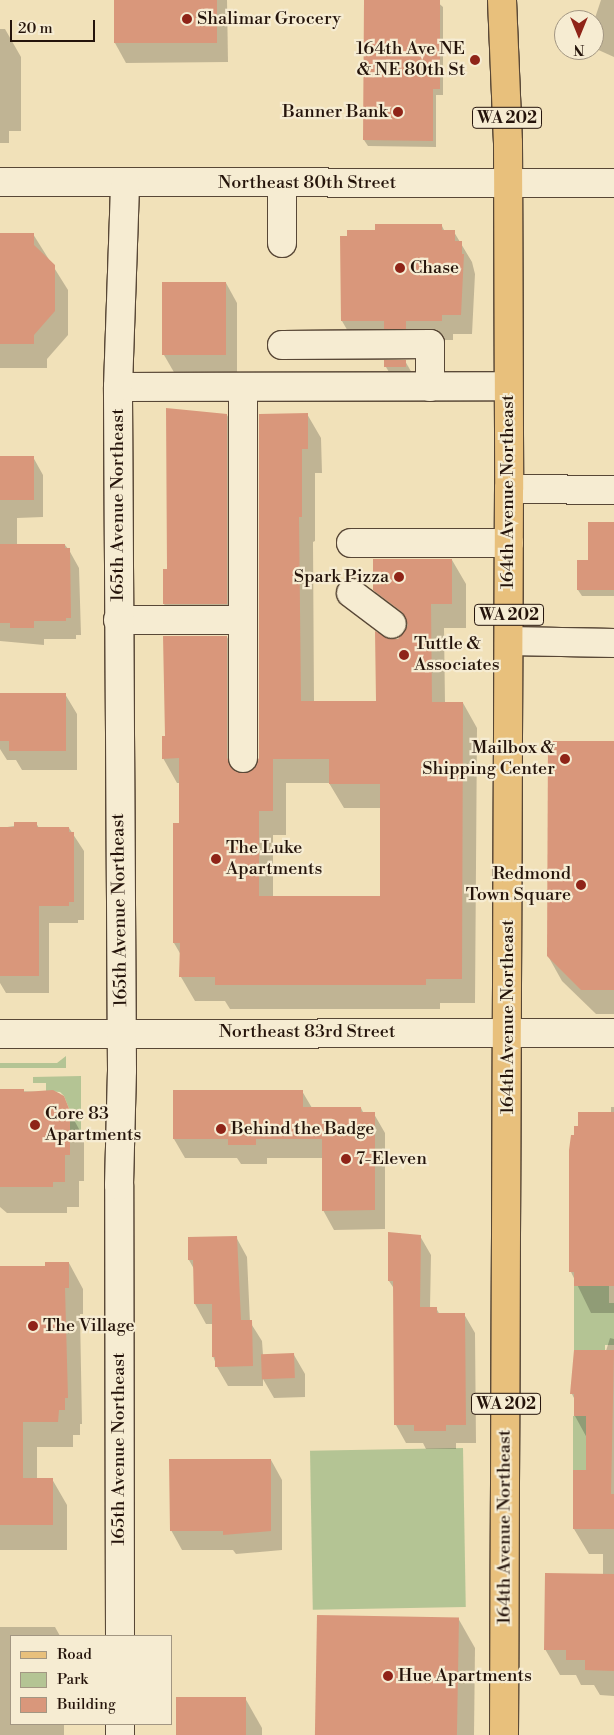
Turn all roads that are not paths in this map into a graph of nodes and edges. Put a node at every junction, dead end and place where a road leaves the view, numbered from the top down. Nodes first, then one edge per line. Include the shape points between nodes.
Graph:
1 (502, 0) edge
2 (507, 180) junction
3 (0, 182) edge
4 (125, 183) junction
5 (282, 183) junction
6 (614, 183) edge
7 (282, 243) dead end
8 (508, 386) junction
9 (118, 387) junction
10 (243, 387) junction
11 (282, 387) junction
12 (422, 393) junction
13 (509, 489) junction
14 (614, 490) edge
15 (351, 543) dead end
16 (509, 543) junction
17 (352, 593) dead end
18 (118, 620) junction
19 (243, 620) junction
20 (392, 624) dead end
21 (509, 641) junction
22 (614, 643) edge
23 (243, 758) dead end
24 (122, 1033) junction
25 (509, 1033) junction
26 (0, 1034) edge
27 (614, 1034) edge
28 (120, 1635) edge
29 (504, 1735) edge

1 - 2 main road, 164th Avenue Northeast / WA 202
2 - 5 street, Northeast 80th Street
2 - 6 street, Northeast 80th Street
2 - 8 main road, 164th Avenue Northeast / WA 202
3 - 4 street, Northeast 80th Street
4 - 5 street, Northeast 80th Street
4 - 9 street, 165th Avenue Northeast
5 - 7 street
8 - 12 street
8 - 13 main road, 164th Avenue Northeast / WA 202
9 - 10 street
9 - 18 street, 165th Avenue Northeast
10 - 11 street
10 - 19 street
11 - 12 street via 356,396
11 - 12 street via 282,352 430,344
13 - 14 street
13 - 16 main road, 164th Avenue Northeast / WA 202
15 - 16 street
16 - 21 main road, 164th Avenue Northeast / WA 202
17 - 20 street
18 - 19 street
18 - 24 street, 165th Avenue Northeast
19 - 23 street
21 - 22 street
21 - 25 main road, 164th Avenue Northeast / WA 202
24 - 25 street, Northeast 83rd Street
24 - 26 street, Northeast 83rd Street
24 - 28 street, 165th Avenue Northeast
25 - 27 street, Northeast 83rd Street
25 - 29 main road, 164th Avenue Northeast / WA 202

